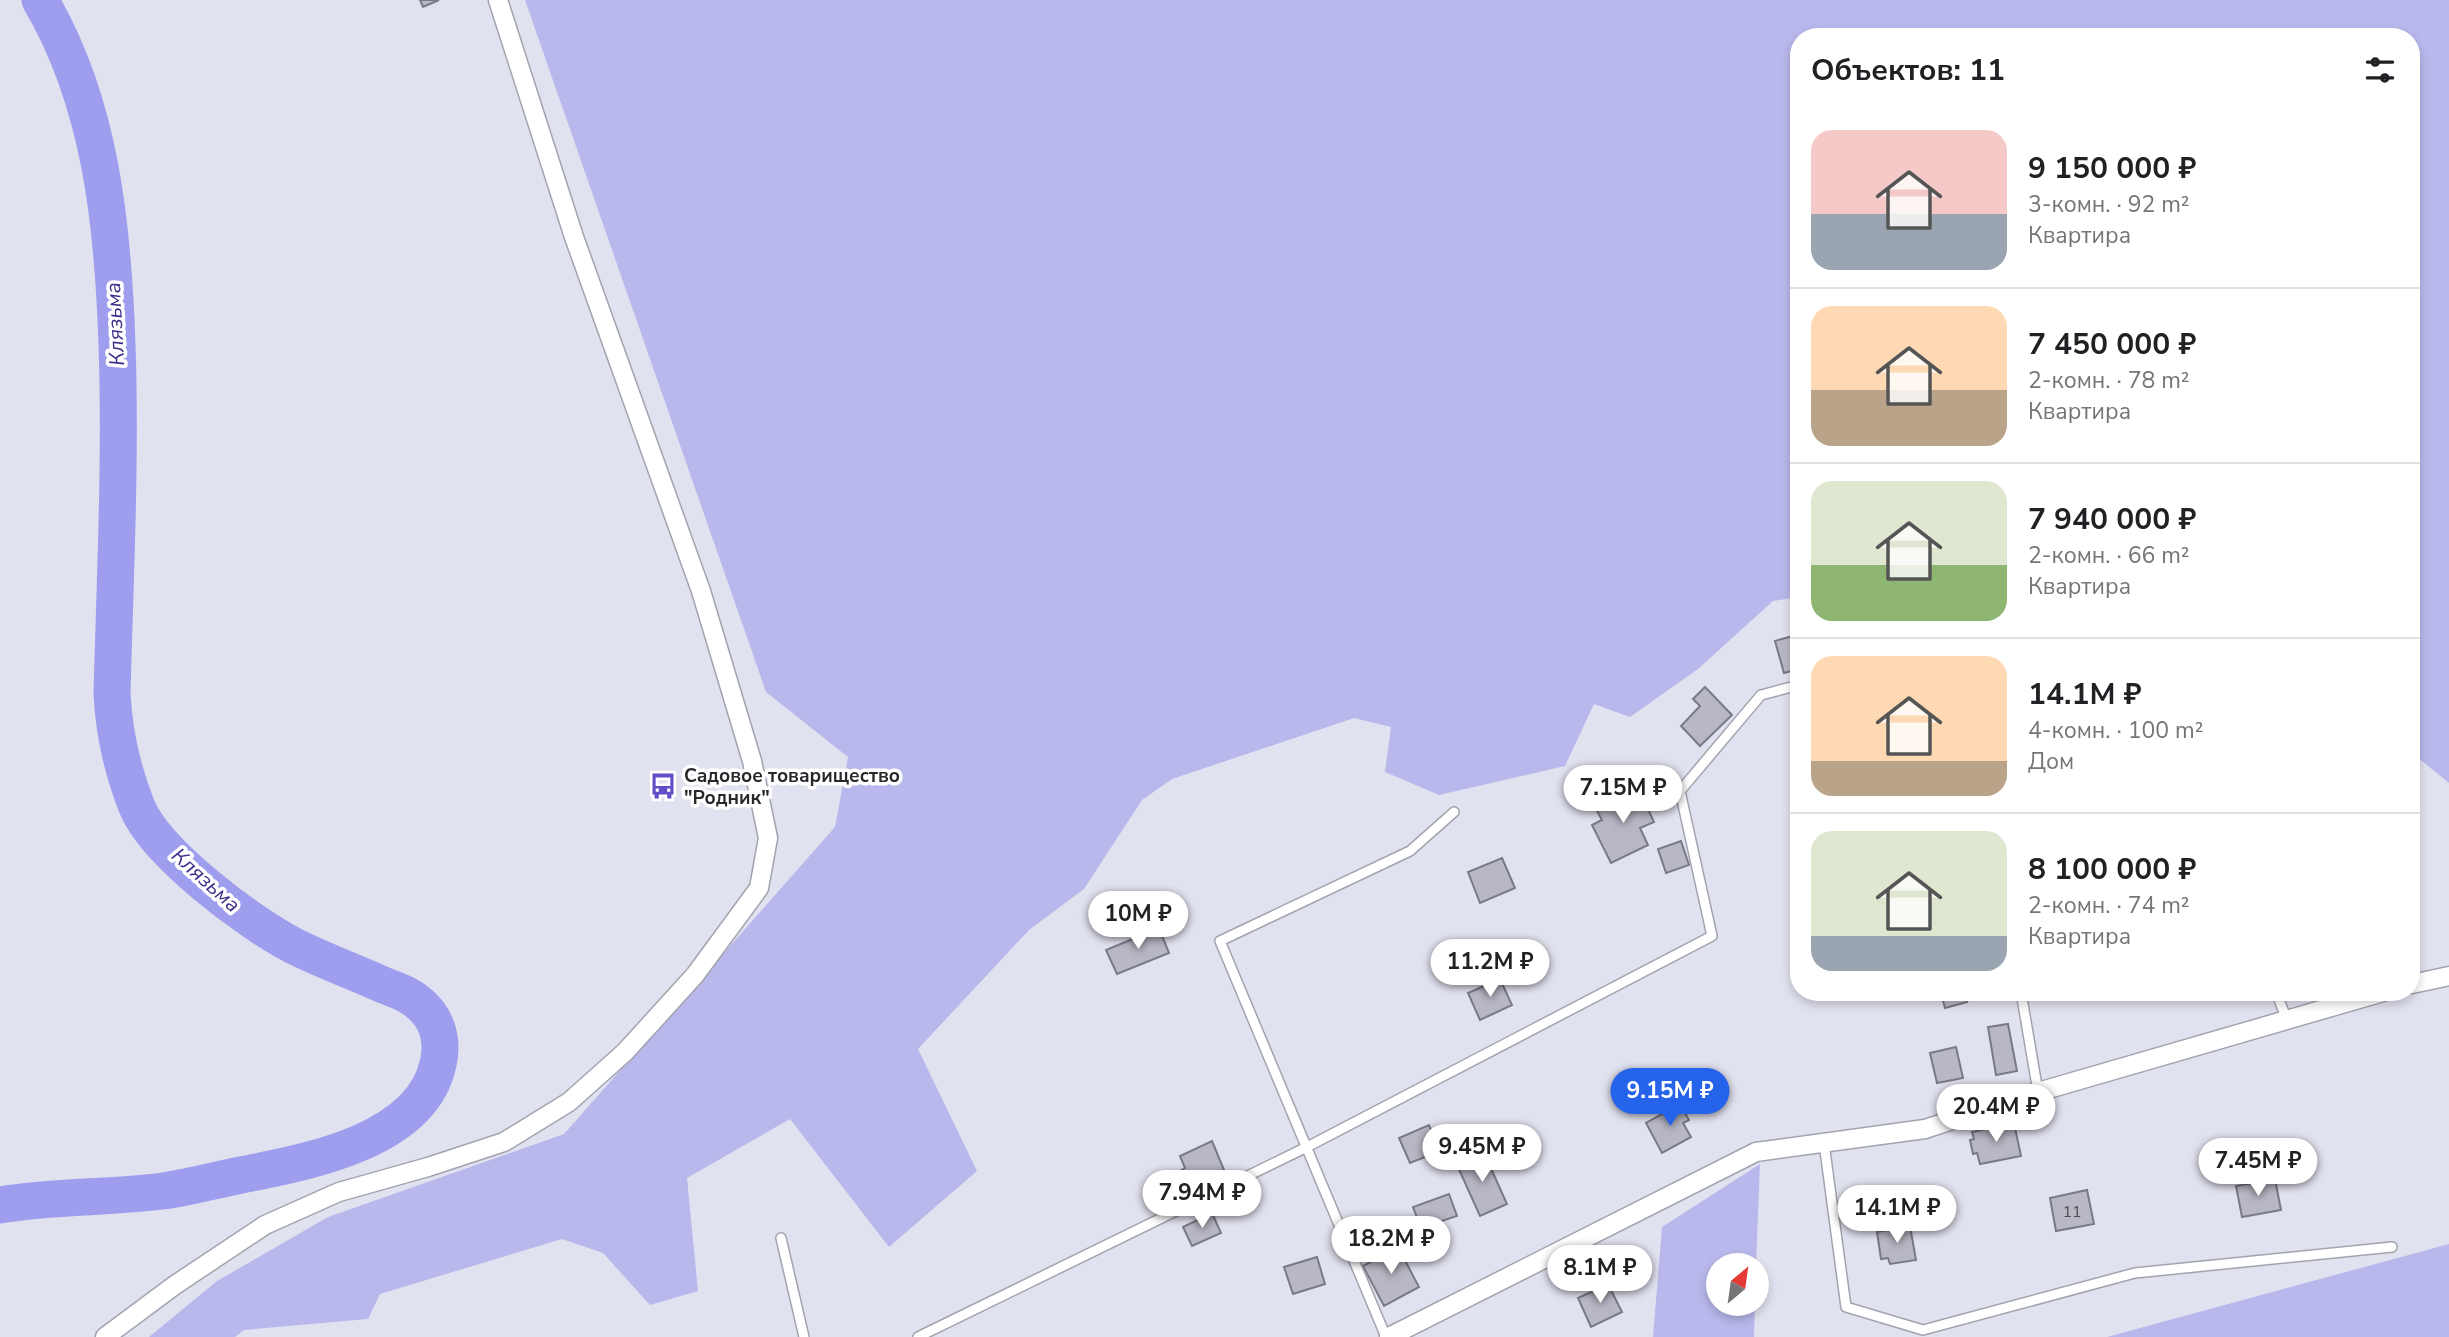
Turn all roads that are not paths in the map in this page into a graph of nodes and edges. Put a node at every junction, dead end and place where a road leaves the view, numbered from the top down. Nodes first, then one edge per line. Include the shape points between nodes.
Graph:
1 (498, 0) edge
2 (1790, 687) edge
3 (1454, 812) dead end
4 (2449, 976) edge
5 (2420, 982) edge
6 (2023, 1001) edge
7 (2280, 1001) edge
8 (2352, 1001) edge
9 (2287, 1020) junction
10 (2038, 1092) junction
11 (1824, 1143) junction
12 (1307, 1147) junction
13 (780, 1238) dead end
14 (2392, 1247) dead end
15 (106, 1337) edge
16 (804, 1337) edge
17 (918, 1337) edge
18 (1388, 1337) edge

1 - 15 street via 574,237 701,591 752,761 768,838 759,888 695,975 625,1052 569,1102 505,1142 339,1192 264,1225
2 - 12 lane via 1761,695 1680,791 1712,936
3 - 12 lane via 1410,851 1220,941
4 - 5 street
6 - 10 lane
7 - 9 lane
8 - 9 street
9 - 10 street
10 - 11 street via 1925,1129
11 - 14 lane via 1846,1307 1923,1329 2134,1273
11 - 18 street via 1756,1152
12 - 17 lane
12 - 18 lane
13 - 16 lane

